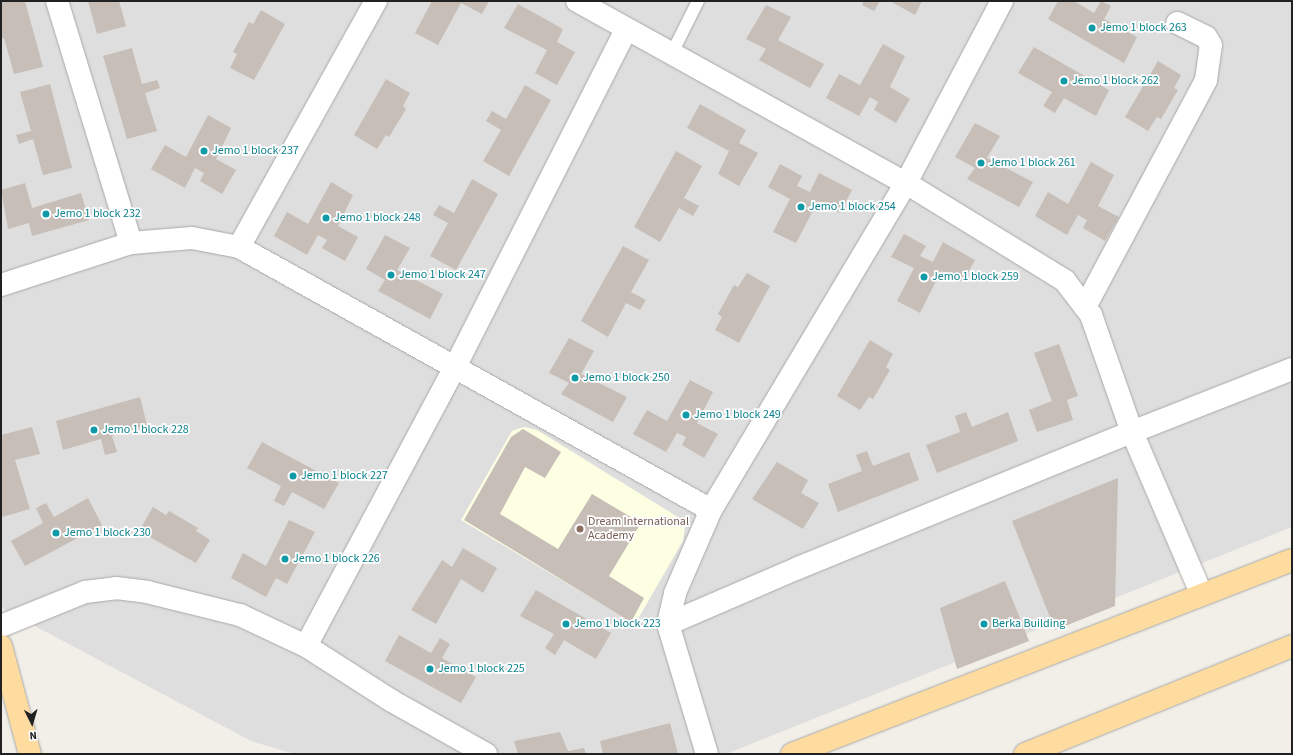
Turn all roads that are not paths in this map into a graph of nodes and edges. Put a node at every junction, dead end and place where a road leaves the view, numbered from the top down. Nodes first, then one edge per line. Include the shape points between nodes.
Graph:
1 (57, 1) edge
2 (376, 1) edge
3 (577, 1) edge
4 (698, 1) edge
5 (1002, 1) edge
6 (1176, 22) dead end
7 (626, 30) junction
8 (671, 55) junction
9 (906, 183) junction
10 (131, 243) junction
11 (239, 247) junction
12 (1, 285) edge
13 (1085, 307) junction
14 (455, 366) junction
15 (1292, 369) edge
16 (1132, 432) junction
17 (711, 510) junction
18 (1292, 560) edge
19 (1202, 595) junction
20 (668, 624) junction
21 (1, 626) edge
22 (1, 646) edge
23 (306, 646) junction
24 (1292, 646) edge
25 (30, 754) edge
26 (486, 754) edge
27 (707, 754) edge
28 (792, 754) edge
29 (1025, 754) edge

1 - 10 street
2 - 11 street
3 - 7 street
4 - 8 lane
5 - 9 street
6 - 13 street via 1206,37 1211,45 1206,80
7 - 8 street
7 - 14 street
8 - 9 street
9 - 13 street via 1065,281
9 - 17 street
10 - 11 street via 192,238
10 - 12 street
11 - 14 street
13 - 16 street via 1107,353
14 - 17 street
14 - 23 street
15 - 16 street
16 - 19 street
16 - 20 street via 798,568
17 - 20 street via 675,593
18 - 19 main road
19 - 28 main road
20 - 27 street
21 - 23 street via 84,592 116,588 147,592 240,616
22 - 25 main road
23 - 26 street via 392,701
24 - 29 main road

